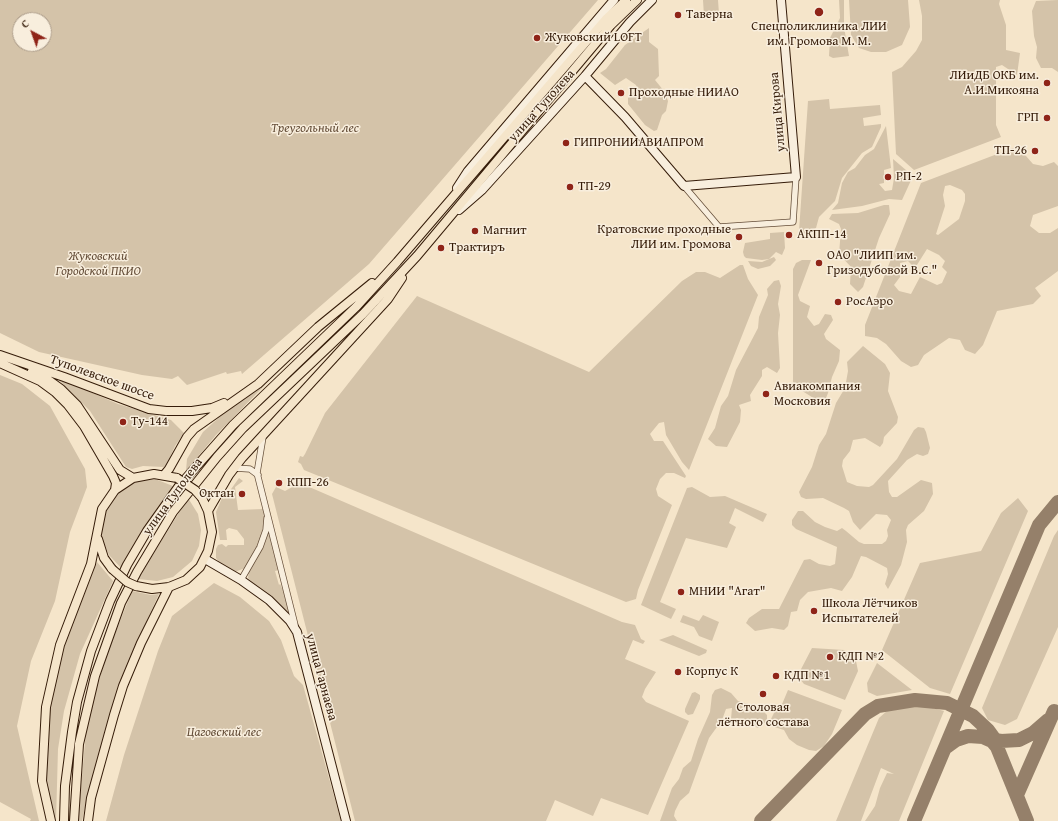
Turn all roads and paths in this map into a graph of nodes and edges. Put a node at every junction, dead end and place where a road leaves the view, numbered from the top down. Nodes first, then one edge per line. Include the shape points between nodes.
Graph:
1 (614, 0) edge
2 (626, 0) edge
3 (637, 0) edge
4 (652, 0) edge
5 (781, 0) edge
6 (585, 76) junction
7 (796, 177) junction
8 (684, 186) junction
9 (437, 218) junction
10 (444, 223) junction
11 (417, 256) junction
12 (397, 262) junction
13 (0, 355) edge
14 (0, 363) edge
15 (243, 395) junction
16 (264, 433) junction
17 (234, 468) junction
18 (164, 475) junction
19 (258, 475) junction
20 (133, 478) junction
21 (115, 490) junction
22 (208, 511) junction
23 (267, 512) junction
24 (97, 532) junction
25 (205, 559) junction
26 (241, 580) junction
27 (169, 587) junction
28 (297, 632) junction
29 (51, 821) edge
30 (64, 821) edge
31 (74, 821) edge
32 (88, 821) edge
33 (346, 821) edge

1 - 9 street, улица Туполева via 468,172
2 - 9 main road, улица Туполева via 605,20
3 - 10 main road, улица Туполева via 611,26
4 - 6 street, улица Туполева
5 - 7 street, улица Кирова
6 - 8 street
6 - 10 street, улица Туполева via 482,190
7 - 8 street
7 - 8 street, улица Кирова via 793,222 719,227
9 - 12 main road, улица Туполева
10 - 11 main road, улица Туполева
11 - 16 main road, улица Туполева via 388,299
11 - 31 main road, улица Туполева via 363,314 243,428 183,500 158,536 121,603 95,676 79,744
12 - 15 main road, улица Туполева via 318,327
12 - 30 main road, улица Туполева via 356,306 219,440 179,486 147,531 110,601 91,651 77,702 67,762
13 - 15 main road, Туполевское шоссе via 149,409 166,411 212,408
13 - 20 main road, Туполевское шоссе via 43,376 61,389 90,422 120,470
14 - 21 main road, Туполевское шоссе via 40,381 68,405 84,426 113,476
15 - 18 main road via 194,429
16 - 17 main road, улица Туполева
16 - 19 street
17 - 19 street via 250,469
17 - 22 main road, улица Туполева
18 - 20 main road via 148,474
18 - 22 main road, bridge via 177,478 191,487 202,498
19 - 23 street
20 - 21 main road
21 - 24 main road via 102,509
22 - 25 main road via 212,532
23 - 26 street via 266,530 260,547
23 - 28 street
24 - 27 main road, bridge via 104,558 123,579 136,586 152,589
24 - 29 main road via 90,564 60,645 46,707 42,781
25 - 26 street, улица Гарнаева
25 - 27 main road via 193,574
26 - 28 street, улица Гарнаева via 274,604
27 - 32 main road via 123,686 91,798
28 - 33 street, улица Гарнаева

